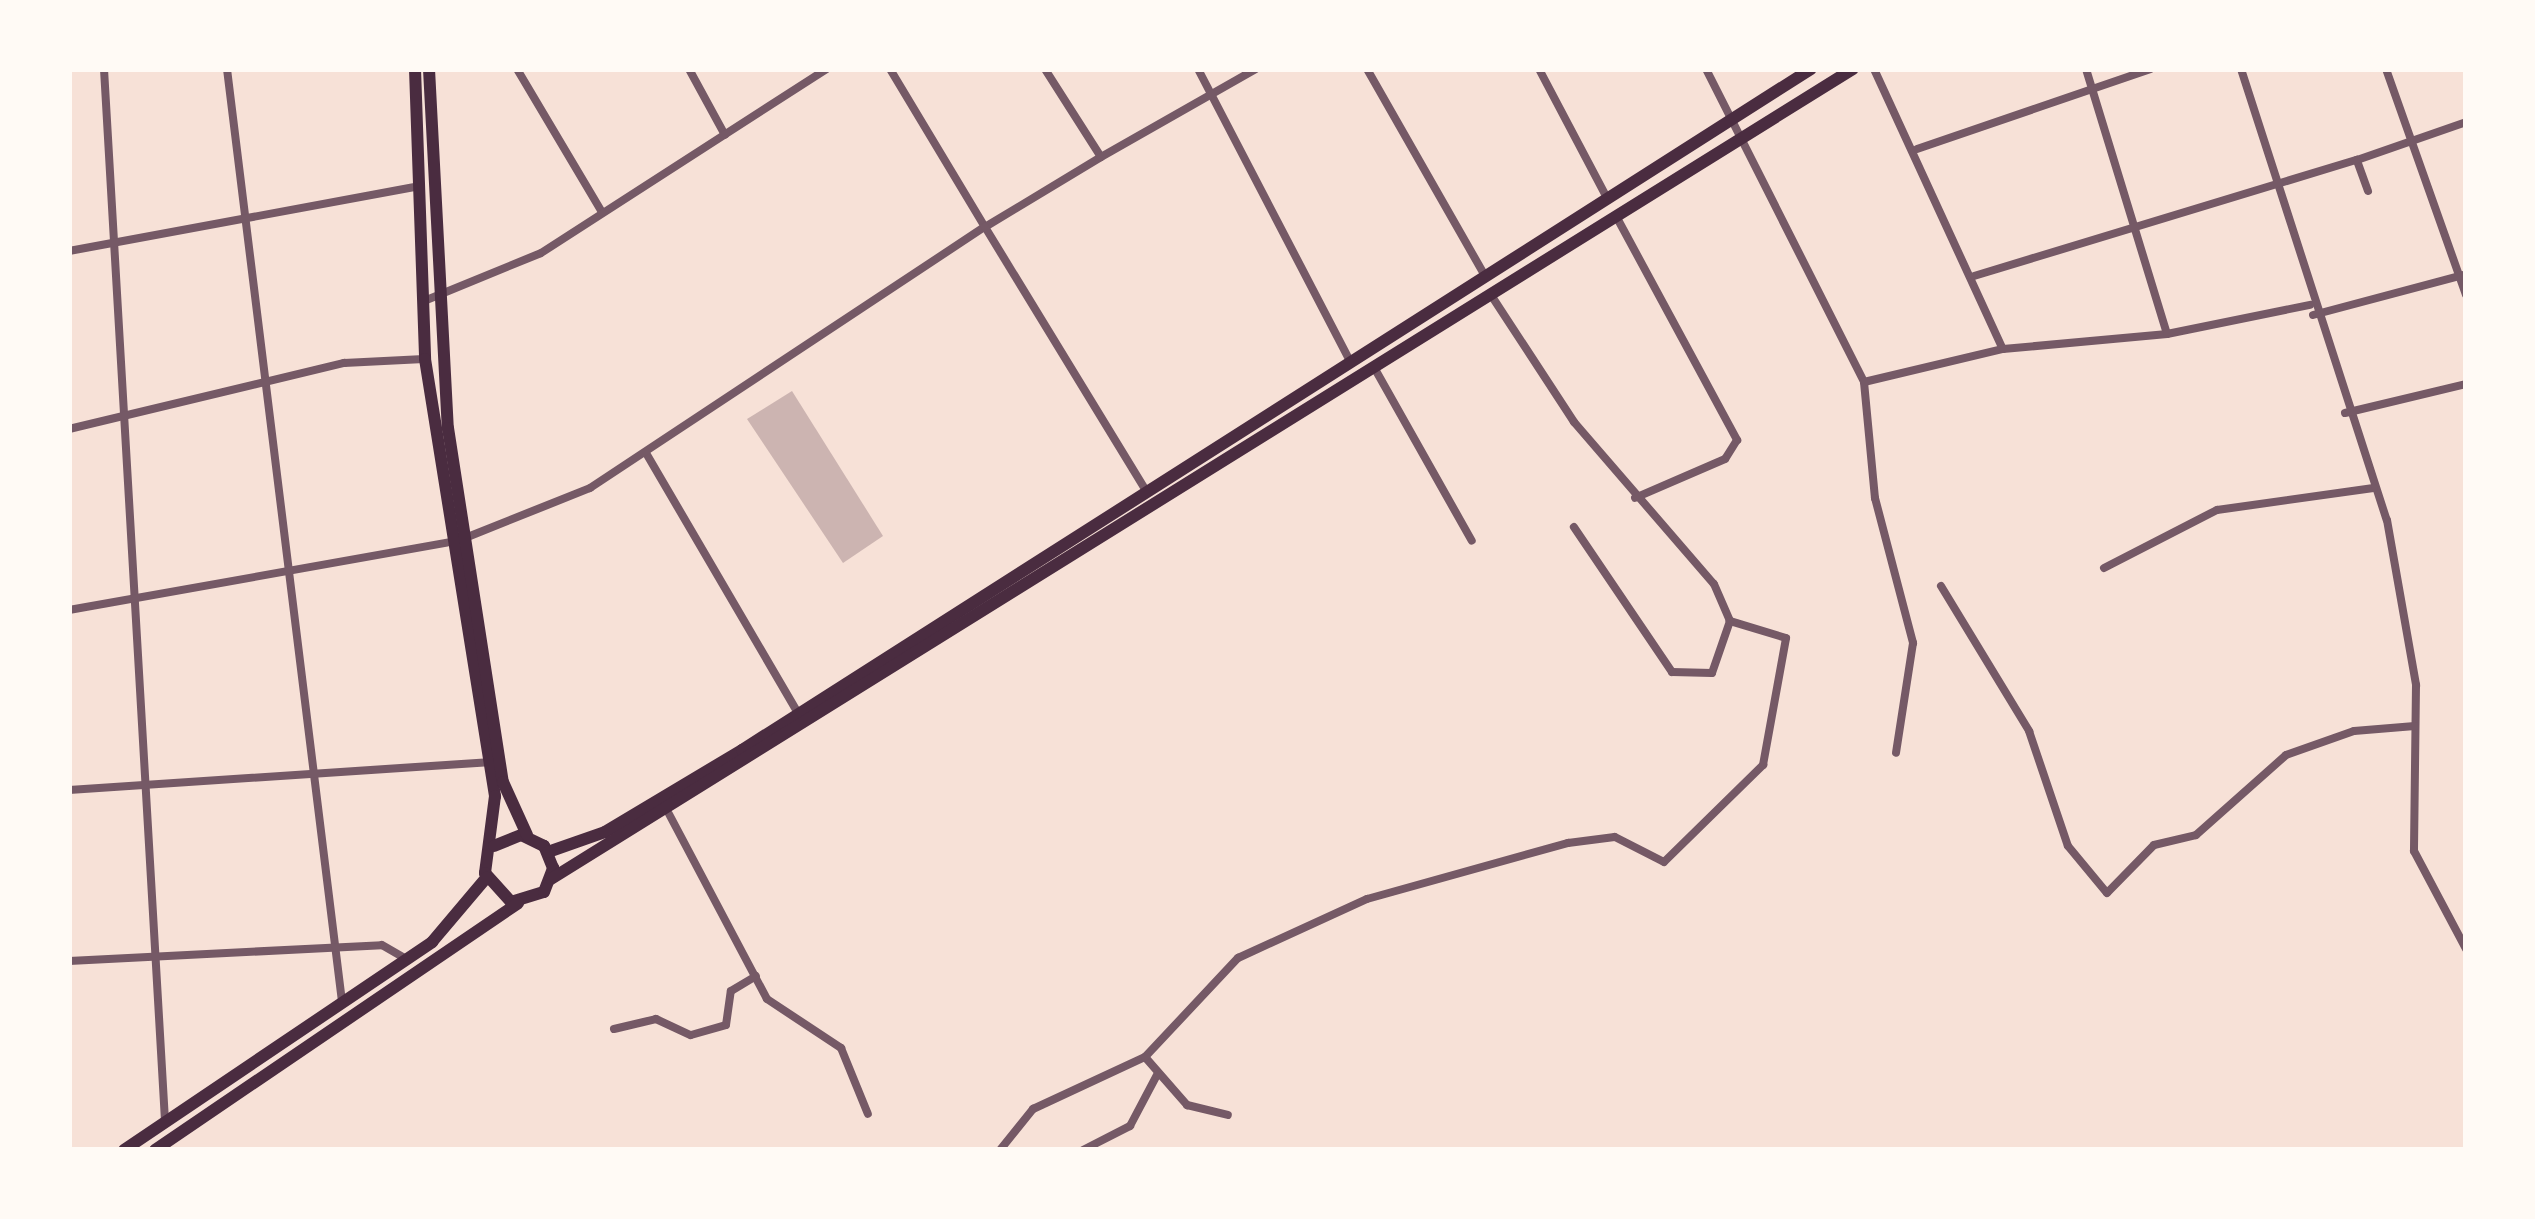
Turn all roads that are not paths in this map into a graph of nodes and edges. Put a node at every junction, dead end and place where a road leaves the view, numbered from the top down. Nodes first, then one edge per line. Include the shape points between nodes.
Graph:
1 (104, 69) edge
2 (227, 69) edge
3 (415, 69) edge
4 (429, 69) edge
5 (517, 69) edge
6 (689, 69) edge
7 (827, 69) edge
8 (890, 69) edge
9 (1046, 69) edge
10 (1198, 69) edge
11 (1256, 69) edge
12 (1367, 69) edge
13 (1539, 69) edge
14 (1706, 69) edge
15 (1811, 69) edge
16 (1852, 69) edge
17 (1874, 69) edge
18 (2086, 69) edge
19 (2151, 69) edge
20 (2241, 69) edge
21 (2386, 69) edge
22 (2091, 88) junction
23 (1212, 95) junction
24 (1732, 116) junction
25 (2466, 122) edge
26 (1743, 134) junction
27 (725, 135) junction
28 (2412, 140) junction
29 (1917, 149) junction
30 (1101, 157) junction
31 (2357, 160) junction
32 (2277, 187) junction
33 (413, 188) junction
34 (2368, 191) dead end
35 (1607, 200) junction
36 (602, 212) junction
37 (1616, 215) junction
38 (238, 219) junction
39 (2137, 226) junction
40 (985, 227) junction
41 (117, 241) junction
42 (69, 251) edge
43 (2464, 275) edge
44 (1974, 276) junction
45 (1486, 277) junction
46 (1491, 295) junction
47 (2466, 295) edge
48 (427, 300) junction
49 (2312, 310) junction
50 (2167, 334) junction
51 (2003, 349) junction
52 (425, 359) junction
53 (1351, 363) junction
54 (1375, 369) junction
55 (1864, 382) junction
56 (261, 383) junction
57 (2466, 384) edge
58 (2345, 413) junction
59 (126, 419) junction
60 (69, 429) edge
61 (646, 453) junction
62 (2374, 488) junction
63 (1147, 492) junction
64 (1635, 498) junction
65 (1109, 516) junction
66 (1574, 527) dead end
67 (1116, 531) junction
68 (464, 538) junction
69 (1472, 541) dead end
70 (447, 543) junction
71 (2104, 568) dead end
72 (290, 573) junction
73 (1941, 586) dead end
74 (141, 604) junction
75 (69, 610) edge
76 (1730, 621) junction
77 (798, 712) junction
78 (2415, 726) junction
79 (1896, 753) dead end
80 (488, 762) junction
81 (314, 777) junction
82 (148, 785) junction
83 (69, 790) edge
84 (669, 814) junction
85 (527, 836) junction
86 (494, 846) junction
87 (548, 852) junction
88 (486, 878) junction
89 (551, 880) junction
90 (518, 903) junction
91 (2466, 949) edge
92 (334, 950) junction
93 (149, 958) junction
94 (408, 960) junction
95 (69, 961) edge
96 (755, 976) junction
97 (342, 1006) junction
98 (614, 1029) dead end
99 (1145, 1057) junction
100 (1157, 1075) junction
101 (868, 1114) dead end
102 (1228, 1115) dead end
103 (166, 1123) junction
104 (124, 1150) edge
105 (155, 1150) edge
106 (1000, 1150) edge
107 (1083, 1150) edge

1 - 41 street
2 - 38 street
3 - 33 main road
4 - 48 main road
5 - 36 street
6 - 27 street
7 - 27 street
8 - 40 street
9 - 30 street
10 - 23 street
11 - 23 street
12 - 45 street
13 - 35 street
14 - 24 street
15 - 24 main road
16 - 26 main road
17 - 29 street
18 - 22 street
19 - 22 street
20 - 32 street
21 - 28 street
22 - 29 street
22 - 39 street
23 - 30 street
23 - 53 street
24 - 26 street
24 - 35 main road
25 - 28 street
26 - 37 main road
26 - 55 street
27 - 36 street
28 - 31 street
28 - 43 street
29 - 44 street
30 - 40 street
31 - 32 street
31 - 34 street
32 - 39 street
32 - 49 street
33 - 38 street
33 - 48 main road
35 - 45 main road
36 - 48 street via 541,253
37 - 46 main road
37 - 64 street via 1737,440 1725,459
38 - 41 street
38 - 56 street
39 - 44 street
39 - 50 street
40 - 61 street
40 - 63 street
41 - 42 street
41 - 59 street
43 - 47 street
43 - 49 street
44 - 51 street
45 - 53 main road
46 - 54 main road
46 - 64 street
48 - 52 main road
48 - 68 main road
49 - 50 street
49 - 58 street
50 - 51 street
51 - 55 street
52 - 56 street
52 - 70 main road
53 - 63 main road
54 - 67 main road
54 - 69 street
55 - 79 street via 1875,498 1913,644
56 - 59 street
56 - 72 street
57 - 58 street
58 - 62 street
59 - 60 street
59 - 74 street
61 - 68 street
61 - 77 street
62 - 71 street via 2218,510
62 - 78 street via 2409,624
63 - 65 main road
64 - 76 street via 1714,584
65 - 67 main road
65 - 77 main road
66 - 76 street via 1672,672 1712,674
67 - 84 main road
68 - 85 main road via 503,782
70 - 72 street
70 - 80 main road
72 - 74 street
72 - 81 street
73 - 78 street via 2029,731 2068,846 2107,893 2154,845 2196,835 2286,755 2354,731
74 - 75 street
74 - 82 street
76 - 99 street via 1786,638 1780,717 1763,765 1664,862 1600,838 1367,898 1238,958
77 - 87 main road via 605,832
78 - 91 street via 2408,803 2420,876
80 - 81 street
80 - 86 main road
81 - 82 street
81 - 92 street
82 - 83 street
82 - 93 street
84 - 89 main road
84 - 96 street
85 - 86 main road
85 - 87 main road
86 - 88 main road
87 - 89 main road
88 - 90 main road
88 - 94 main road
89 - 90 main road
90 - 105 main road
92 - 93 street
92 - 94 street via 394,946
92 - 97 street
93 - 95 street
93 - 103 street
94 - 97 main road
96 - 98 street via 731,992 726,1025 692,1035 669,1018
96 - 101 street via 784,1016 841,1048
97 - 103 main road
99 - 100 street
99 - 106 street via 1033,1109
100 - 102 street via 1187,1105
100 - 107 street via 1130,1126
103 - 104 main road

